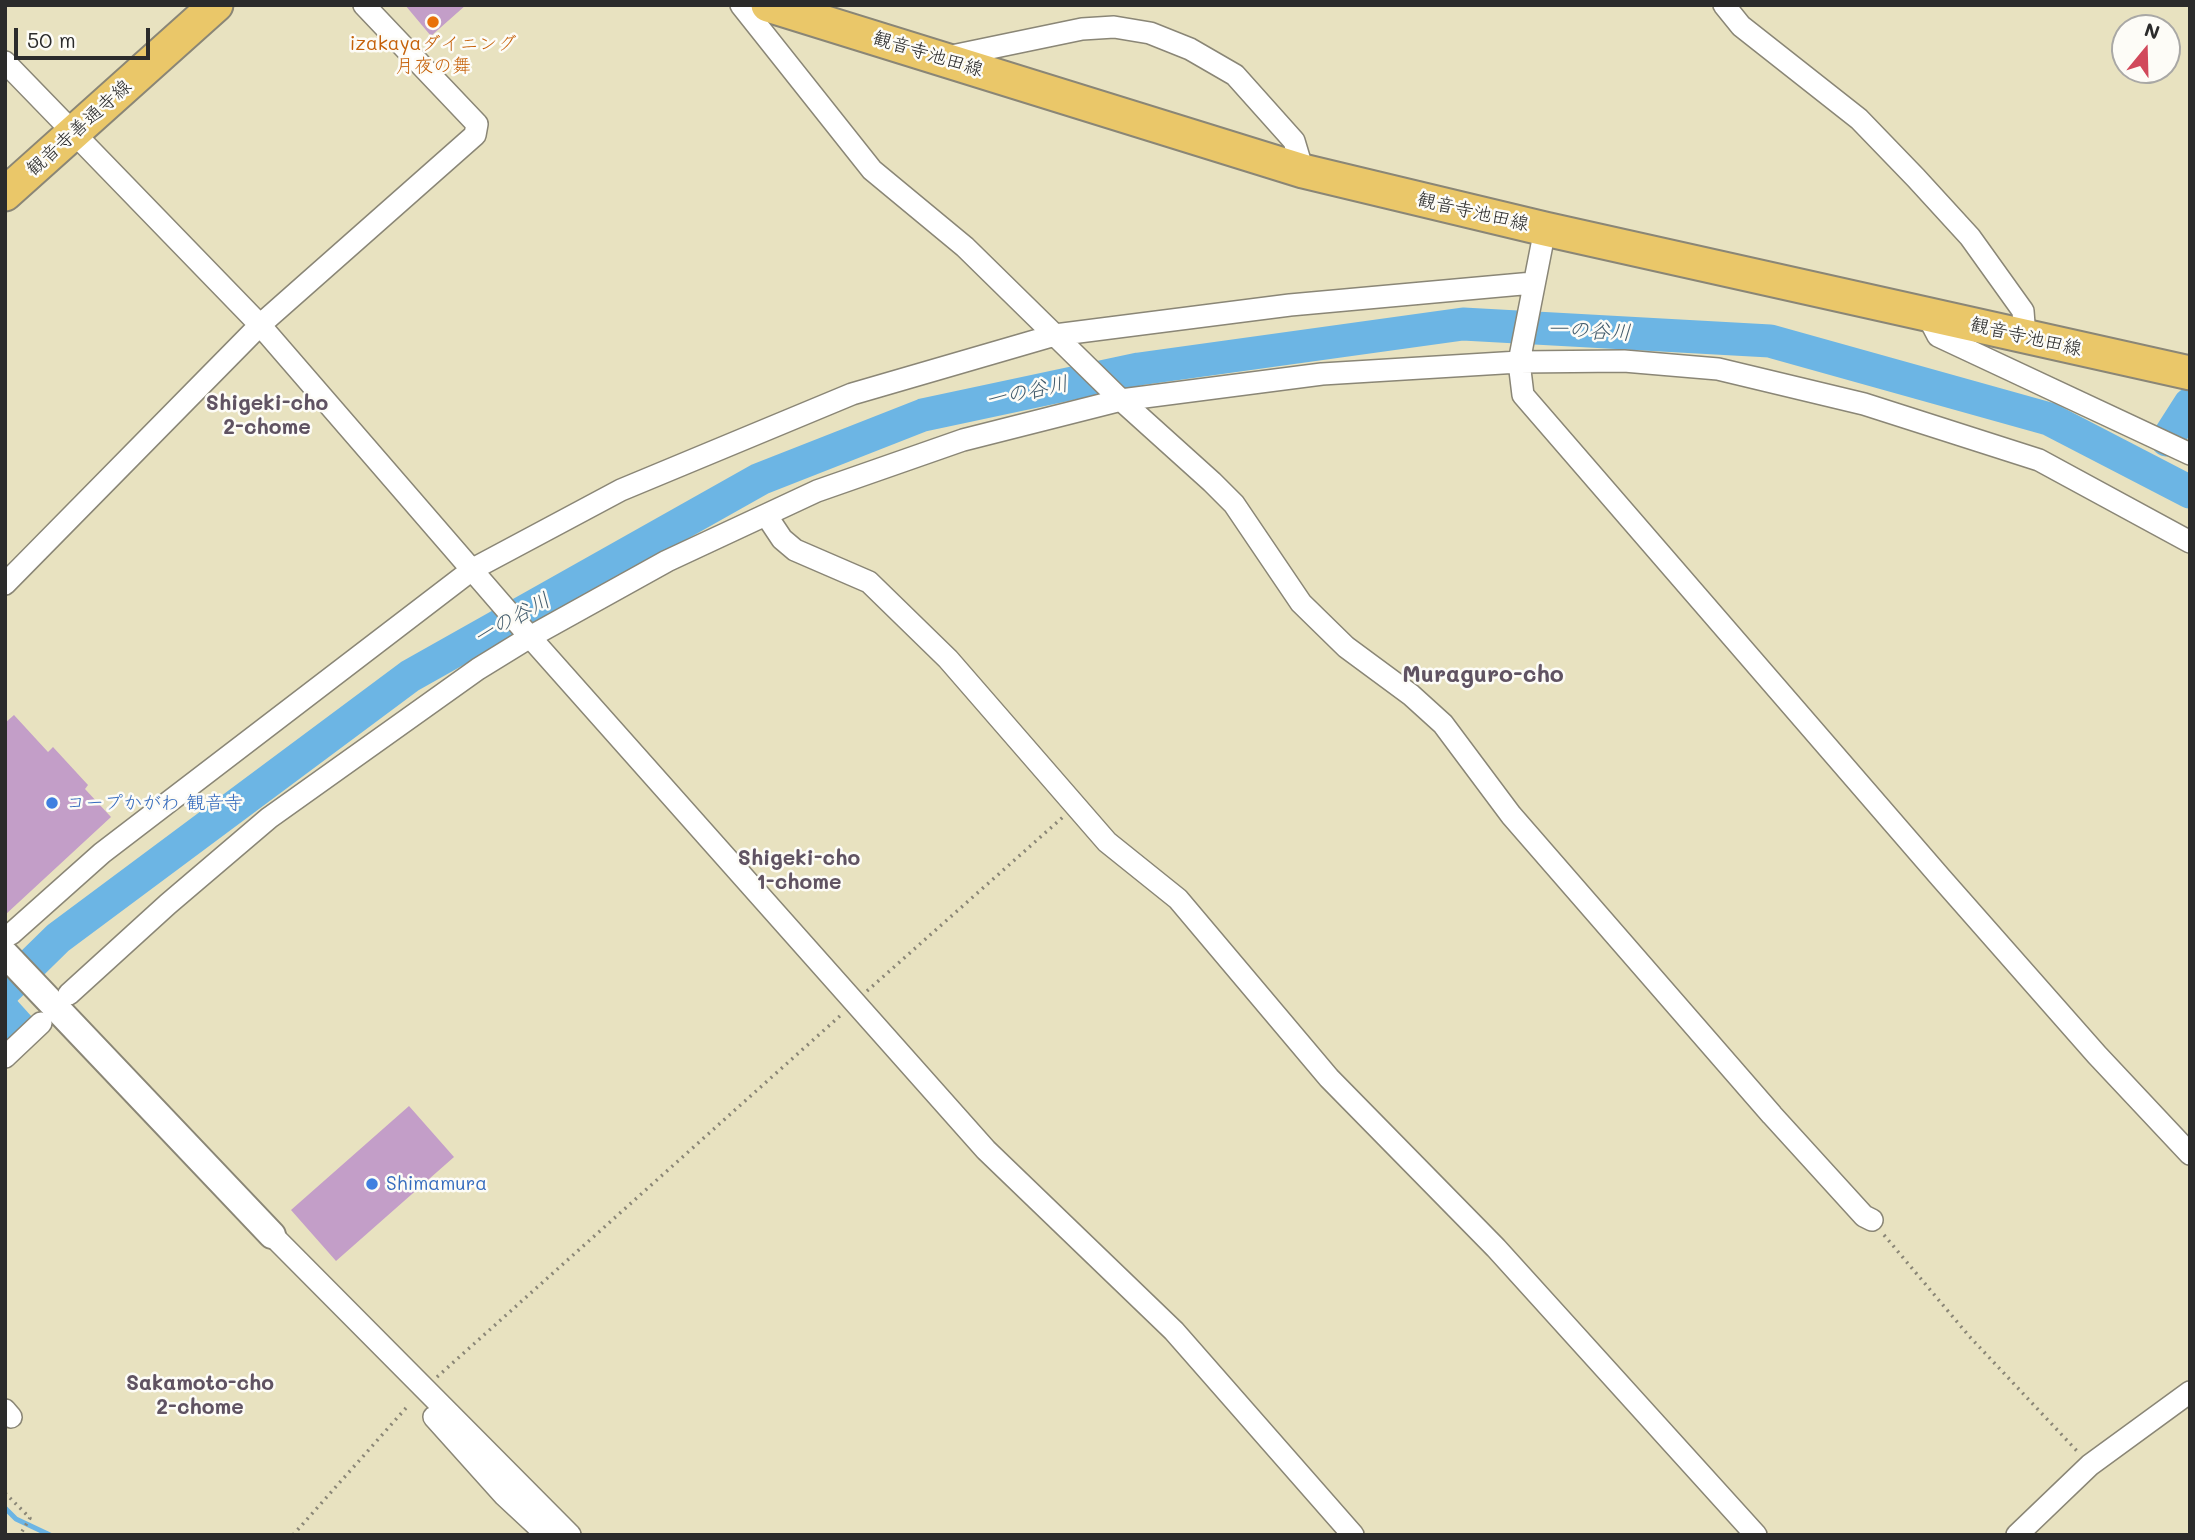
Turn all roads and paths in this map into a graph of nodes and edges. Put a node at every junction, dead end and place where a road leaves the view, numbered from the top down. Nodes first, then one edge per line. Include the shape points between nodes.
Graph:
1 (216, 5) edge
2 (364, 5) edge
3 (741, 5) edge
4 (768, 5) edge
5 (1724, 5) edge
6 (940, 58) junction
7 (5, 62) edge
8 (73, 134) junction
9 (1303, 171) junction
10 (5, 194) edge
11 (1545, 229) junction
12 (1533, 283) junction
13 (1927, 315) junction
14 (260, 325) junction
15 (1055, 335) junction
16 (2025, 337) junction
17 (1519, 362) junction
18 (2190, 373) edge
19 (1121, 400) junction
20 (2190, 454) edge
21 (766, 514) junction
22 (2190, 542) edge
23 (472, 569) junction
24 (5, 584) edge
25 (530, 637) junction
26 (1075, 806) junction
27 (8, 944) edge
28 (853, 1004) junction
29 (55, 1008) junction
30 (5, 1057) edge
31 (2190, 1154) edge
32 (1872, 1220) joint
33 (272, 1236) joint
34 (2190, 1392) edge
35 (421, 1394) junction
36 (2090, 1465) junction
37 (5, 1493) edge
38 (20, 1535) edge
39 (293, 1535) edge
40 (547, 1535) edge
41 (570, 1535) edge
42 (1353, 1535) edge
43 (1756, 1535) edge
44 (2017, 1535) edge

1 - 8 main road, 観音寺善通寺線
2 - 14 street via 477,124 475,135
3 - 15 street via 872,170 965,247
4 - 6 main road, 観音寺池田線
5 - 16 street via 1741,26 1859,119 1970,237 2023,311
6 - 9 main road, 観音寺池田線
6 - 9 street via 1082,29 1114,27 1150,33 1235,75 1294,141
7 - 8 street
8 - 10 main road, 観音寺善通寺線
8 - 14 street
9 - 11 main road, 観音寺池田線
11 - 12 street
11 - 13 main road, 観音寺池田線
12 - 15 street via 1290,305
12 - 17 street
13 - 16 main road, 観音寺池田線
13 - 20 street via 1938,336
14 - 23 street
14 - 24 street
15 - 19 street
15 - 23 street via 852,394 621,490
16 - 18 main road, 観音寺池田線
17 - 19 street via 1322,374
17 - 22 street via 1624,361 1718,369 1864,404 2039,460
17 - 31 street via 1523,395 2097,1055
19 - 21 street via 963,439
19 - 32 street via 1234,504 1301,603 1346,647 1443,724 1520,825 1772,1115
21 - 25 street via 667,561
21 - 26 street via 795,550 869,582 947,659
23 - 25 street
23 - 27 street via 102,853
25 - 28 street
25 - 29 street via 269,818
26 - 28 path
26 - 43 street via 1107,842 1178,899 1329,1078 1496,1248
27 - 29 street
28 - 35 path
28 - 42 street via 986,1150 1174,1331
29 - 30 street
29 - 33 street
32 - 36 path via 1969,1336
33 - 35 street
34 - 36 street
35 - 39 path
35 - 40 street via 505,1495
35 - 41 street
36 - 44 street
37 - 38 path via 30,1518

